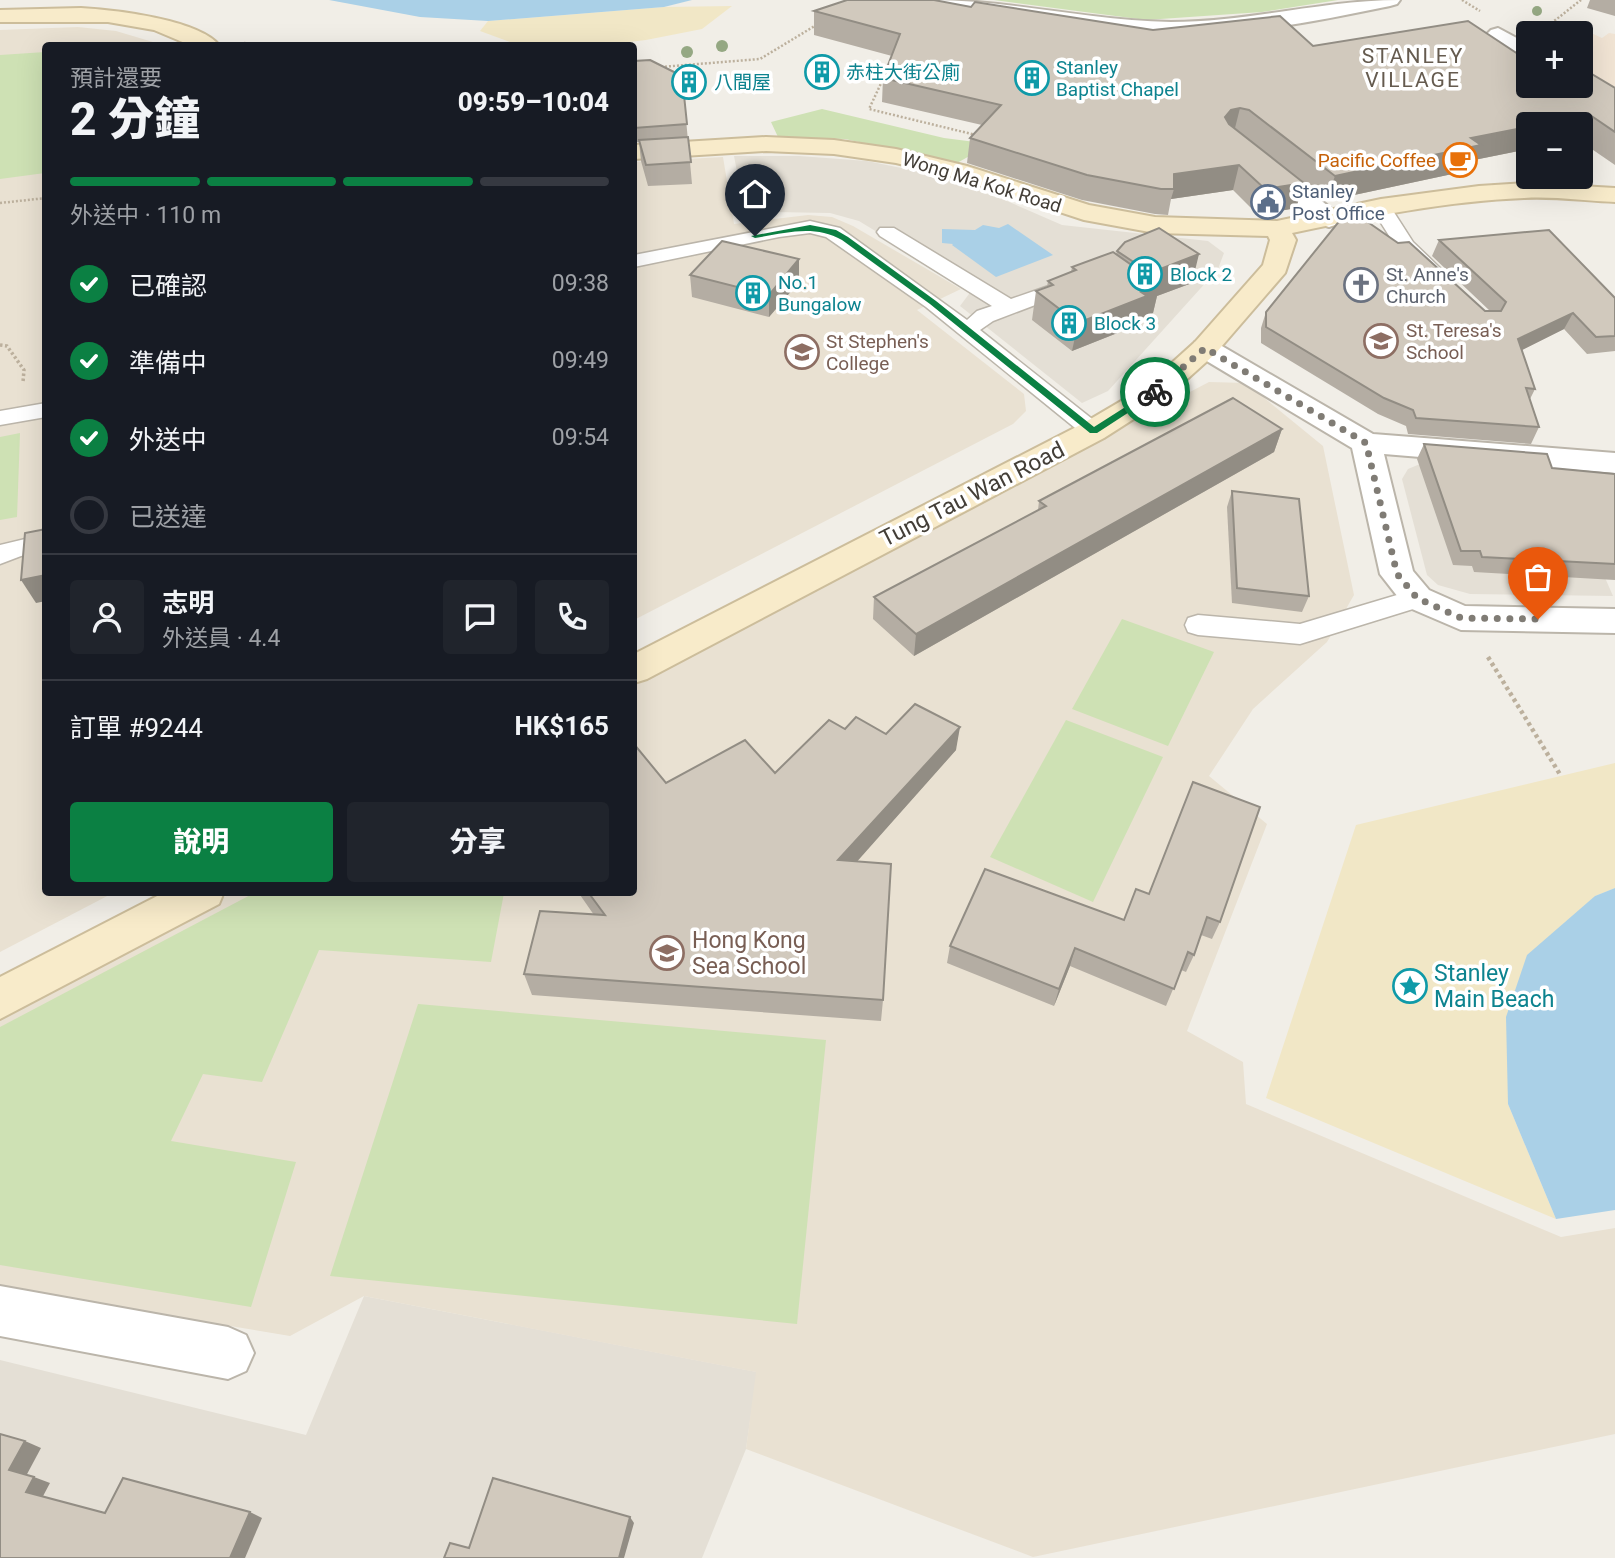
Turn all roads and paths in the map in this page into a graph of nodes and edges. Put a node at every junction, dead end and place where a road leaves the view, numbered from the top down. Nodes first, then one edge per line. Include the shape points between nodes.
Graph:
1 (941, 0) edge
2 (1390, 0) edge
3 (1581, 0) edge
4 (0, 16) edge
5 (828, 18) edge
6 (1554, 21) edge
7 (1498, 34) dead end
8 (201, 42) edge
9 (1516, 45) edge
10 (659, 68) edge
11 (887, 72) edge
12 (976, 135) edge
13 (1244, 150) edge
14 (637, 152) edge
15 (1615, 195) edge
16 (42, 198) edge
17 (0, 203) edge
18 (1381, 207) junction
19 (1329, 219) junction
20 (1278, 229) junction
21 (887, 232) dead end
22 (637, 260) edge
23 (1094, 276) edge
24 (1445, 283) edge
25 (1008, 307) junction
26 (967, 330) junction
27 (0, 345) edge
28 (1205, 348) junction
29 (42, 411) edge
30 (11, 416) edge
31 (1093, 431) junction
32 (1366, 443) junction
33 (1615, 463) edge
34 (42, 544) edge
35 (0, 555) edge
36 (1417, 598) junction
37 (1615, 621) edge
38 (1198, 625) dead end
39 (1482, 647) dead end
40 (637, 668) edge
41 (1561, 776) dead end
42 (196, 896) edge
43 (0, 999) edge
44 (0, 1311) edge
45 (228, 1353) dead end

1 - 2 street via 1074,21 1171,28 1257,22
3 - 6 path
4 - 8 street via 121,17 171,28
5 - 10 path via 760,59
7 - 9 street
11 - 12 path via 869,109
13 - 19 street
14 - 20 street, Wong Ma Kok Road via 766,144 834,147 958,171 1084,212 1155,225
15 - 18 street, Wong Ma Kok Road via 1503,191
16 - 17 path
18 - 19 street, Wong Ma Kok Road
18 - 24 lane via 1405,246
19 - 20 street, Wong Ma Kok Road
20 - 28 street, Tung Tau Wan Road via 1283,240 1276,267
21 - 25 lane
22 - 26 lane via 779,231 821,228 845,238
23 - 25 lane
25 - 26 lane
26 - 31 lane
27 - 30 path via 7,346 24,370
28 - 31 street, Tung Tau Wan Road via 1155,393
28 - 32 street
29 - 30 lane
31 - 40 street, Tung Tau Wan Road
32 - 33 street
32 - 36 street via 1397,574
34 - 35 lane
36 - 37 street via 1461,618
36 - 38 lane via 1300,634
39 - 41 path
42 - 43 street
44 - 45 street

